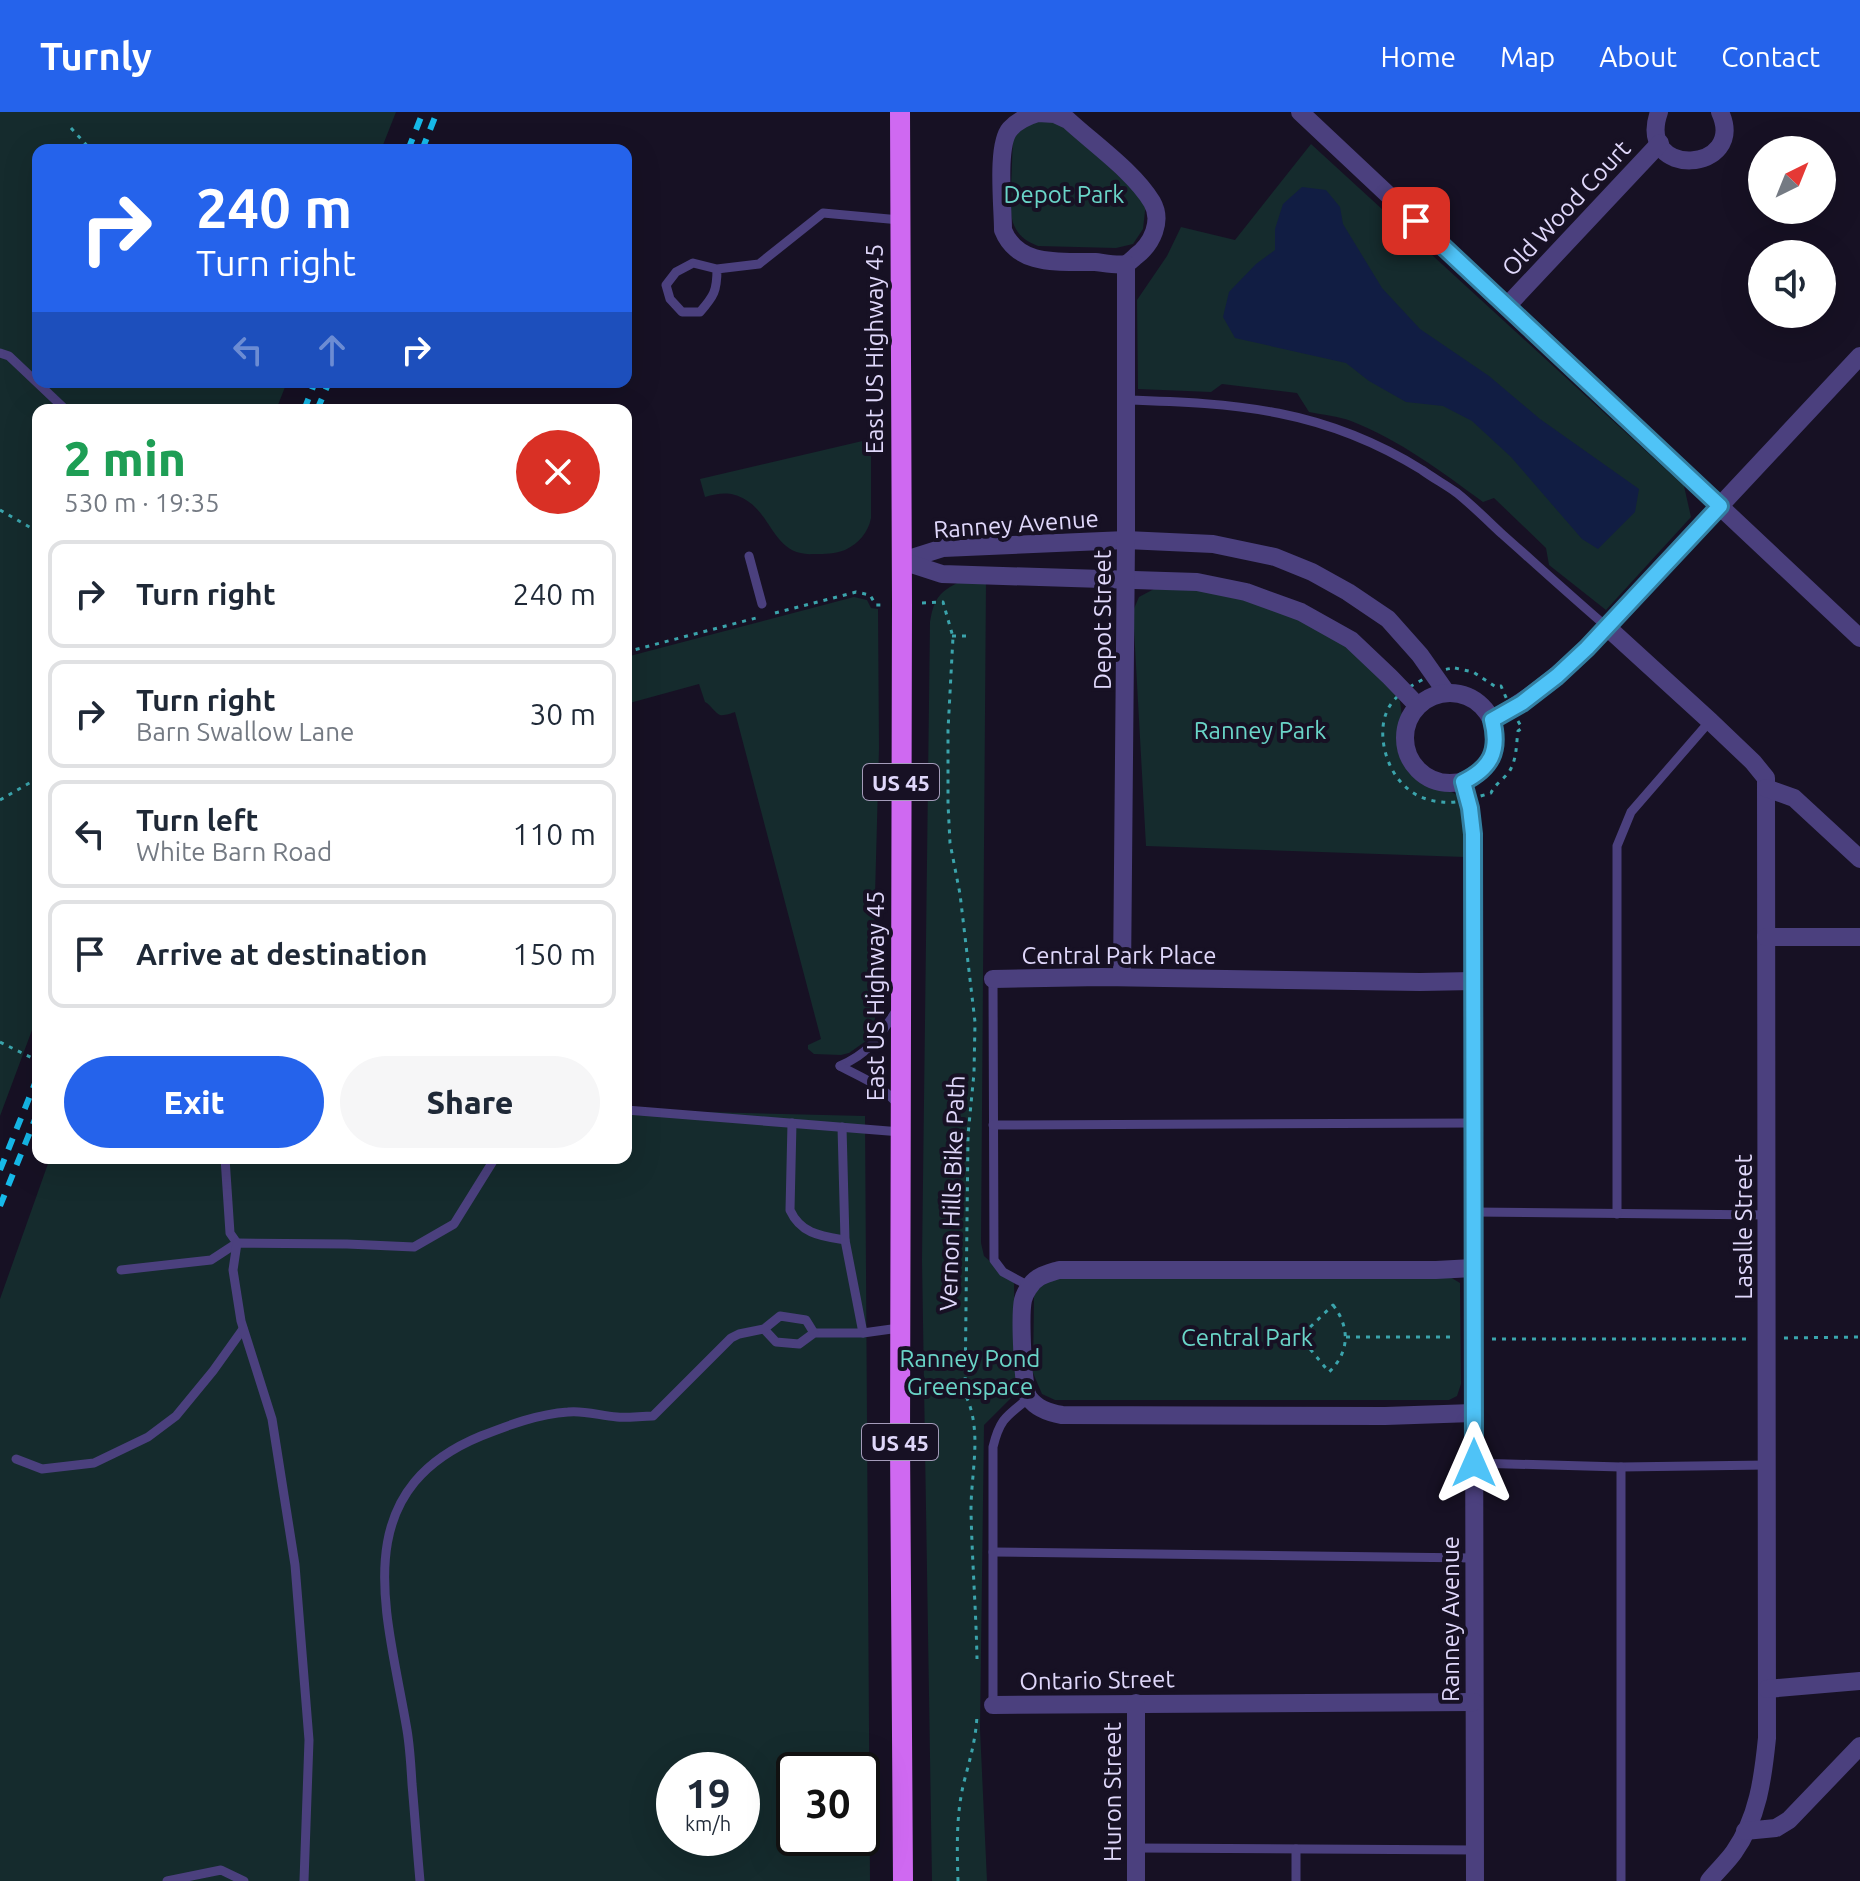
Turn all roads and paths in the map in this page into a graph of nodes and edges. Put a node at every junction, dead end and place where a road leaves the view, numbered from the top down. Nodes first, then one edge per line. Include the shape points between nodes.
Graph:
1 (900, 112) edge
2 (1300, 112) edge
3 (1659, 112) edge
4 (1720, 112) edge
5 (71, 128) dead end
6 (1660, 143) junction
7 (86, 144) edge
8 (900, 220) junction
9 (1126, 264) junction
10 (717, 269) junction
11 (1507, 306) junction
12 (0, 353) edge
13 (1860, 356) edge
14 (32, 378) edge
15 (43, 388) edge
16 (1125, 400) junction
17 (60, 404) edge
18 (1720, 506) junction
19 (0, 510) edge
20 (32, 529) edge
21 (1126, 540) junction
22 (749, 556) dead end
23 (902, 561) junction
24 (1126, 580) junction
25 (943, 602) dead end
26 (762, 604) dead end
27 (876, 605) dead end
28 (1607, 627) junction
29 (952, 636) junction
30 (968, 636) dead end
31 (1860, 638) edge
32 (632, 650) edge
33 (1433, 673) junction
34 (1403, 691) junction
35 (1446, 692) junction
36 (1417, 705) junction
37 (1511, 709) junction
38 (1492, 720) junction
39 (1710, 721) junction
40 (32, 781) edge
41 (1766, 788) junction
42 (1465, 791) junction
43 (0, 800) edge
44 (1860, 859) edge
45 (1766, 937) junction
46 (1860, 937) edge
47 (1122, 977) junction
48 (993, 979) joint
49 (1474, 981) junction
50 (901, 1002) junction
51 (0, 1042) edge
52 (32, 1058) edge
53 (901, 1108) junction
54 (632, 1110) edge
55 (792, 1123) junction
56 (1474, 1123) junction
57 (993, 1125) junction
58 (842, 1127) junction
59 (901, 1132) junction
60 (225, 1164) edge
61 (491, 1164) edge
62 (1474, 1212) junction
63 (1617, 1214) junction
64 (1767, 1215) junction
65 (845, 1240) junction
66 (237, 1243) junction
67 (1473, 1268) junction
68 (121, 1270) dead end
69 (1029, 1286) junction
70 (900, 1328) junction
71 (243, 1329) junction
72 (764, 1329) junction
73 (814, 1333) junction
74 (863, 1333) junction
75 (1346, 1337) junction
76 (1860, 1337) edge
77 (1474, 1339) junction
78 (1767, 1339) junction
79 (1029, 1398) junction
80 (1473, 1413) junction
81 (16, 1459) dead end
82 (1474, 1463) junction
83 (1767, 1465) junction
84 (1621, 1467) junction
85 (993, 1552) junction
86 (1473, 1558) junction
87 (978, 1671) dead end
88 (1860, 1681) edge
89 (1767, 1689) junction
90 (1474, 1702) junction
91 (1136, 1703) junction
92 (985, 1708) junction
93 (1860, 1746) edge
94 (1745, 1831) junction
95 (1136, 1848) junction
96 (1296, 1849) junction
97 (1475, 1850) junction
98 (167, 1881) edge
99 (244, 1881) edge
100 (304, 1881) edge
101 (420, 1881) edge
102 (903, 1881) edge
103 (958, 1881) edge
104 (1136, 1881) edge
105 (1296, 1881) edge
106 (1475, 1881) edge
107 (1621, 1881) edge
108 (1709, 1881) edge

1 - 8 main road, East US Highway 45 / US 45
2 - 11 street
3 - 6 street, Old Wood Court
4 - 6 street, Old Wood Court via 1722,139 1708,156 1687,161 1666,152
5 - 7 path
6 - 11 street, Old Wood Court
8 - 10 lane via 823,213 759,264
8 - 23 main road, East US Highway 45 / US 45
9 - 9 street via 1037,260 1019,253 1006,238 1002,148 1010,128 1027,116 1055,114 1140,185 1154,205 1155,230 1146,249
9 - 16 street, Depot Street
10 - 10 lane via 693,263 676,272 666,285 670,299 682,312 700,312 717,288
11 - 18 street
12 - 14 lane
13 - 18 street
15 - 17 lane
16 - 21 street, Depot Street
16 - 28 lane via 1247,407 1355,435 1456,492
18 - 28 street
18 - 31 street
19 - 20 path
21 - 23 street, Ranney Avenue via 943,548
21 - 24 street, Depot Street
21 - 33 street, Ranney Avenue via 1213,544 1275,557 1312,572 1388,619
22 - 26 lane
23 - 24 street, Ranney Avenue via 942,574
23 - 50 main road, East US Highway 45 / US 45
24 - 34 street, Ranney Avenue via 1209,584 1301,612 1351,640
24 - 47 street, Depot Street
25 - 29 path, Vernon Hills Bike Path
27 - 32 path via 870,595 856,592
28 - 37 street via 1557,676
28 - 39 street
29 - 30 path
29 - 87 path, Vernon Hills Bike Path via 949,830 975,1022 965,1394 975,1432 971,1511
33 - 34 path
33 - 35 street, Ranney Avenue
33 - 37 path via 1455,668 1473,672 1501,686
34 - 36 street, Ranney Avenue
34 - 42 path via 1384,724 1383,745 1394,773 1407,789 1427,800 1446,803
35 - 36 street
35 - 38 street via 1481,704
36 - 42 street via 1407,720 1406,754 1429,779
37 - 38 street
37 - 42 path via 1522,728 1508,773 1491,793
38 - 42 street via 1494,750
39 - 41 street via 1753,762 1766,778
39 - 63 lane via 1631,812 1617,846
40 - 43 path
41 - 44 street via 1794,798
41 - 45 street, Lasalle Street
42 - 49 street, Ranney Avenue via 1473,834
45 - 46 street
45 - 64 street, Lasalle Street
47 - 48 street, Central Park Place
47 - 49 street, Central Park Place
48 - 57 lane, Central Park Place
49 - 56 street, Ranney Avenue
50 - 53 main road, East US Highway 45 / US 45
50 - 53 lane via 873,1046 840,1066 873,1082
51 - 52 path
53 - 59 main road, East US Highway 45 / US 45
54 - 55 lane
55 - 58 lane
55 - 65 lane via 790,1210 807,1230
56 - 57 lane
56 - 62 street, Ranney Avenue
57 - 69 lane, Central Park Place via 994,1260 1003,1272
58 - 59 lane
58 - 65 lane
59 - 70 main road, East US Highway 45 / US 45
60 - 66 lane via 230,1233
61 - 66 lane via 454,1224 414,1247
62 - 63 lane
62 - 67 street, Ranney Avenue
63 - 64 lane
64 - 78 street, Lasalle Street
65 - 74 lane
66 - 68 lane via 211,1260
66 - 71 lane via 233,1270
67 - 69 street via 1059,1270 1041,1275
67 - 77 street, Ranney Avenue
69 - 79 street via 1023,1302 1024,1385
70 - 74 lane
70 - 102 main road, East US Highway 45 / US 45
71 - 81 lane via 176,1416 148,1437 94,1463 42,1469
71 - 100 lane via 272,1419 295,1565 309,1740
72 - 73 lane via 776,1342 799,1344
72 - 73 lane via 780,1316 806,1320
72 - 101 lane via 731,1338 653,1416 570,1411 513,1423 459,1445 427,1467 405,1493 384,1558 408,1733
73 - 74 lane
75 - 75 path via 1333,1305 1305,1332 1306,1344 1329,1372 1342,1355
75 - 77 path
76 - 78 path
77 - 78 path
77 - 80 street, Ranney Avenue
78 - 83 street, Lasalle Street
79 - 80 street via 1039,1408 1062,1415
79 - 85 lane, Ontario Street via 997,1428
80 - 82 street, Ranney Avenue
82 - 84 lane
82 - 86 street, Ranney Avenue
83 - 84 lane
83 - 89 street, Lasalle Street
84 - 107 lane
85 - 86 lane
85 - 92 lane, Ontario Street
86 - 90 street, Ranney Avenue
88 - 89 street
89 - 94 street, Lasalle Street via 1764,1771
90 - 91 street, Ontario Street
90 - 97 street, Ranney Avenue
91 - 92 street, Ontario Street
91 - 95 street, Huron Street
92 - 103 path via 964,1783
93 - 94 street via 1789,1820 1776,1828
94 - 108 street, Lasalle Street
95 - 96 lane
95 - 104 street, Huron Street
96 - 97 lane
96 - 105 lane
97 - 106 street, Ranney Avenue
98 - 99 lane via 221,1870

